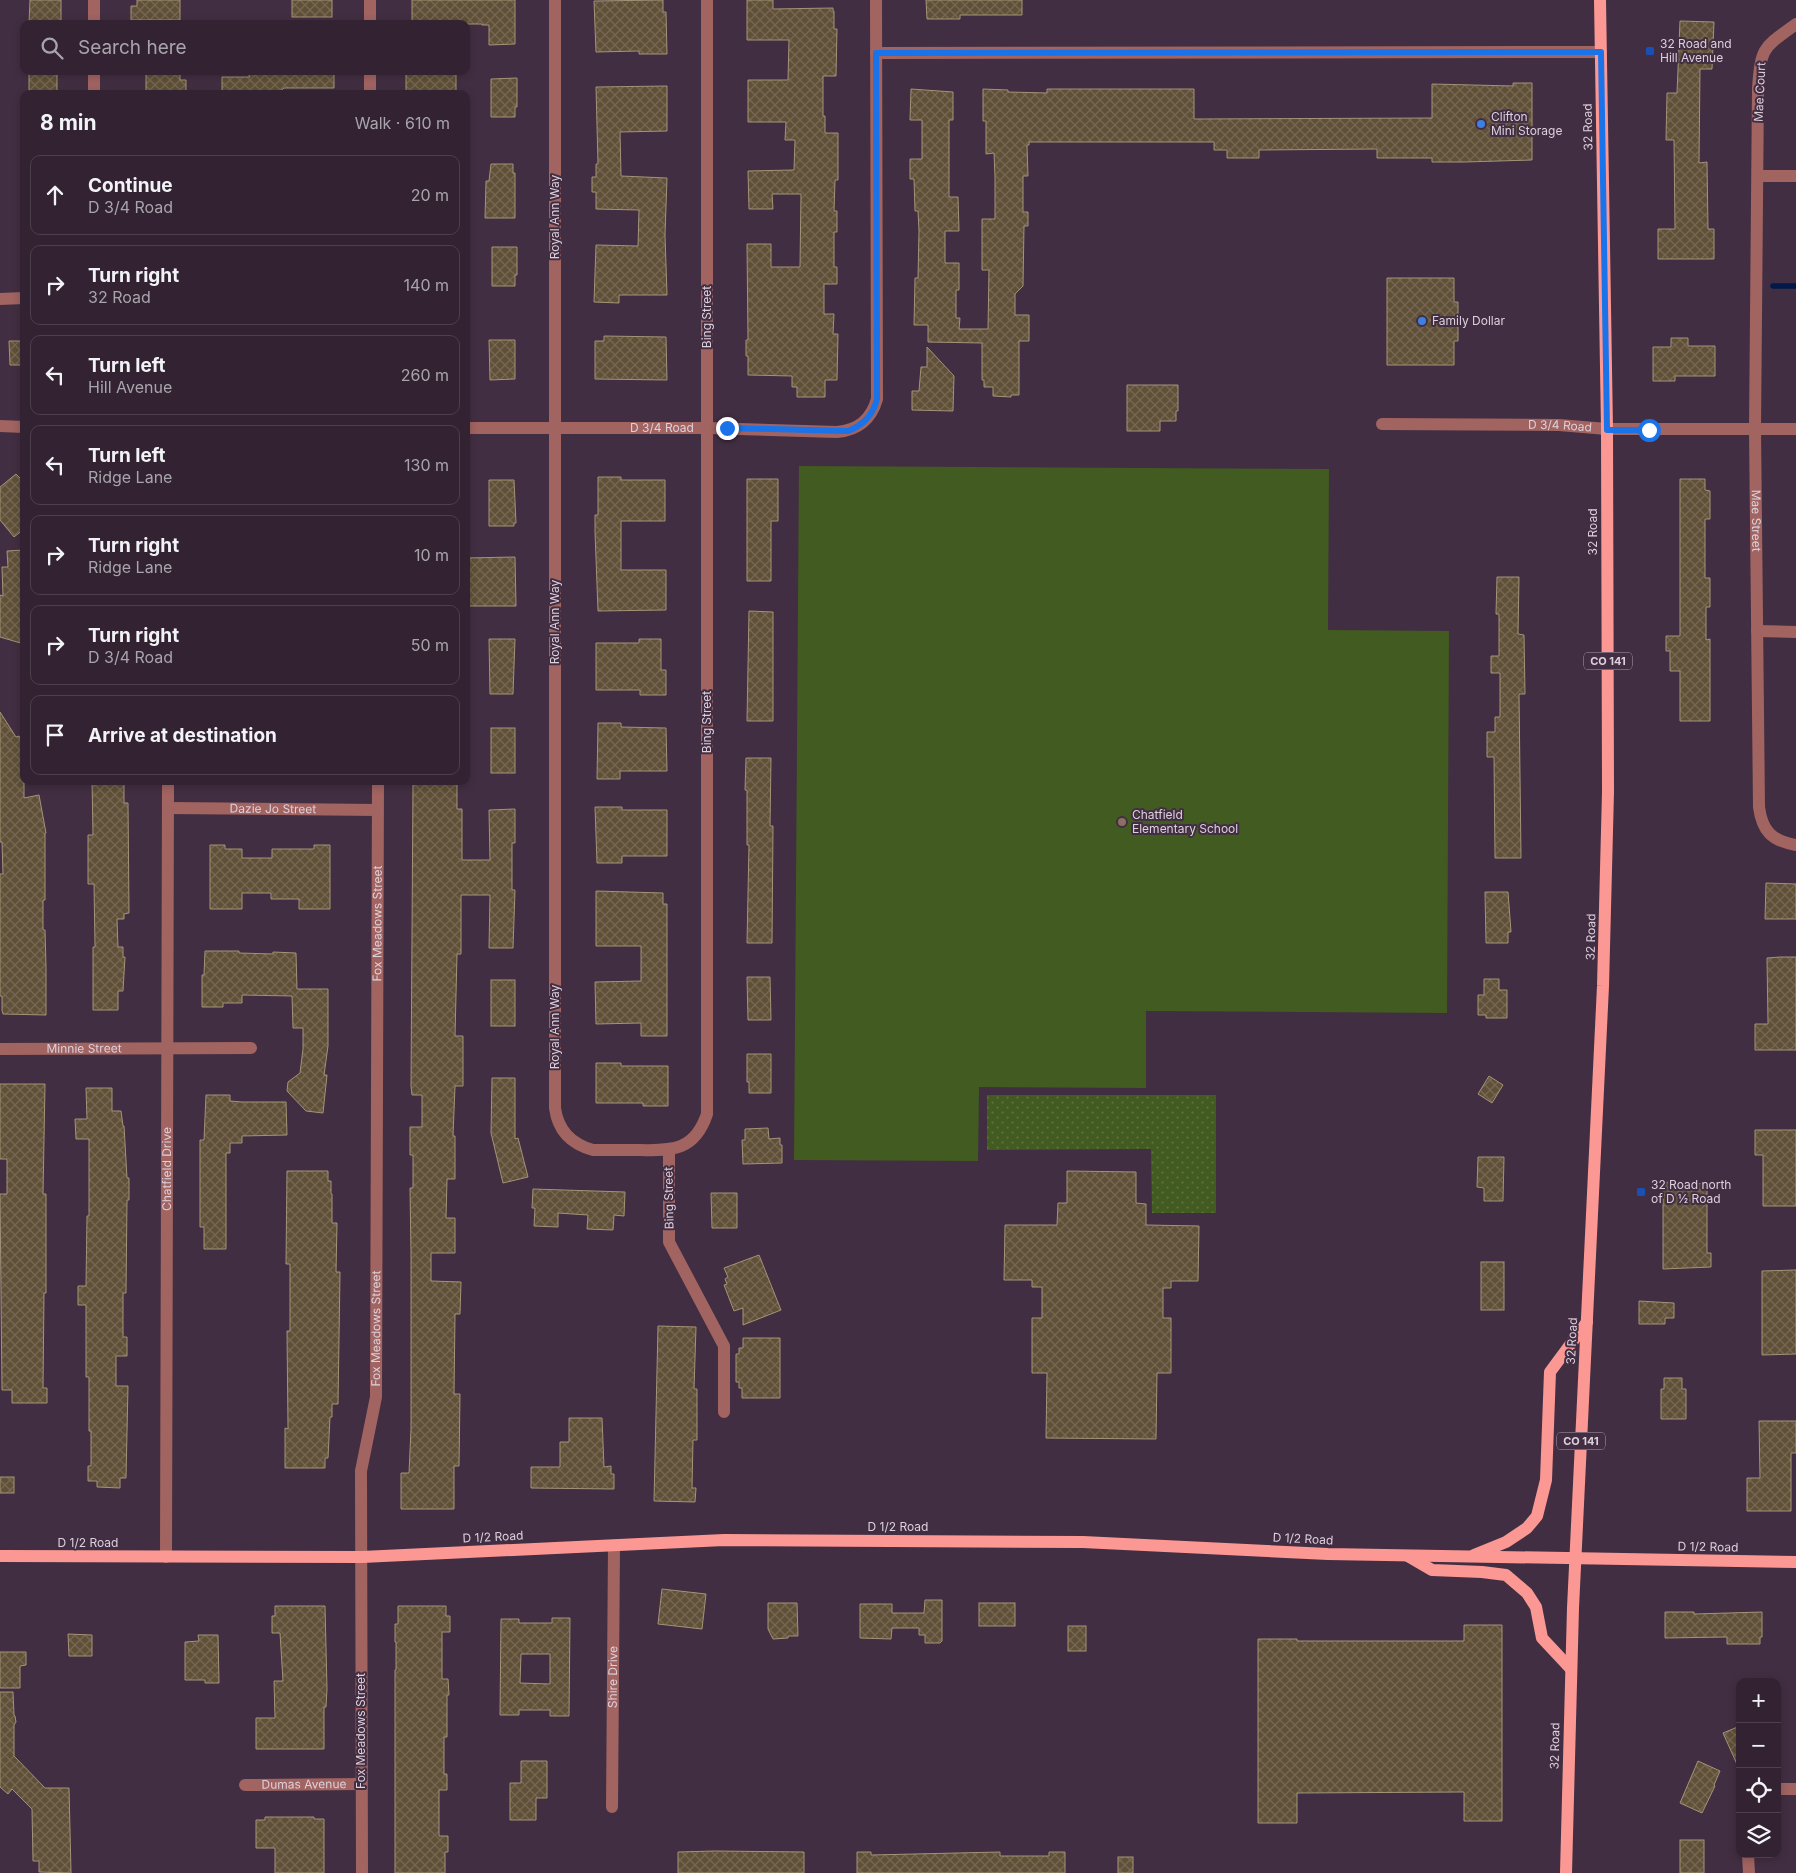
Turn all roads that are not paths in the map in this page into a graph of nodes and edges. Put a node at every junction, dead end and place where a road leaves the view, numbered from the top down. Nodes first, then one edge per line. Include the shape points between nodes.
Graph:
1 (94, 0) edge
2 (370, 0) edge
3 (556, 0) edge
4 (707, 0) edge
5 (876, 0) edge
6 (1600, 0) edge
7 (94, 20) edge
8 (370, 20) edge
9 (1796, 24) edge
10 (1601, 52) junction
11 (876, 53) junction
12 (94, 75) edge
13 (370, 75) edge
14 (94, 90) edge
15 (370, 90) edge
16 (1758, 176) junction
17 (1796, 176) edge
18 (20, 298) edge
19 (0, 299) edge
20 (1382, 424) dead end
21 (0, 426) edge
22 (20, 427) edge
23 (470, 428) edge
24 (556, 428) junction
25 (707, 428) junction
26 (1756, 429) junction
27 (1796, 429) edge
28 (1607, 430) junction
29 (1757, 632) junction
30 (1796, 632) edge
31 (168, 785) edge
32 (378, 785) edge
33 (168, 808) junction
34 (378, 810) junction
35 (1796, 845) edge
36 (167, 1048) junction
37 (251, 1048) dead end
38 (0, 1049) edge
39 (668, 1150) junction
40 (1586, 1322) junction
41 (724, 1412) dead end
42 (614, 1546) junction
43 (1406, 1555) junction
44 (0, 1556) edge
45 (166, 1557) junction
46 (362, 1557) junction
47 (1468, 1557) junction
48 (1575, 1559) junction
49 (1796, 1562) edge
50 (1571, 1669) junction
51 (362, 1784) junction
52 (245, 1785) dead end
53 (1781, 1789) edge
54 (1796, 1789) edge
55 (612, 1807) dead end
56 (1748, 1858) edge
57 (362, 1873) edge
58 (1566, 1873) edge
59 (1749, 1873) edge

1 - 7 street
2 - 8 street
3 - 24 street, Royal Ann Way
4 - 25 street, Bing Street
5 - 11 street
6 - 10 main road, 32 Road / CO 141
9 - 16 street, Mae Court via 1771,42 1760,61
10 - 11 street
10 - 28 main road, 32 Road / CO 141
11 - 25 street, D 3/4 Road via 877,399 871,415 858,428 837,432
12 - 14 street
13 - 15 street
16 - 17 street
16 - 26 street, Mae Street
18 - 19 street
20 - 28 street, D 3/4 Road via 1559,425
21 - 22 street
23 - 24 street, D 3/4 Road
24 - 25 street, D 3/4 Road
24 - 39 street, Royal Ann Way via 557,1117 565,1134 583,1147 594,1150
25 - 39 street, Bing Street via 707,1114 704,1124 692,1139 685,1145
26 - 27 street, D 3/4 Road
26 - 28 street, D 3/4 Road
26 - 29 street, Mae Street
28 - 40 main road, 32 Road / CO 141 via 1608,802 1603,986
29 - 30 street
29 - 35 street, Mae Street via 1760,821 1769,834 1784,843
31 - 33 street, Chatfield Drive
32 - 34 street, Fox Meadows Street
33 - 34 street, Dazie Jo Street
33 - 36 street, Chatfield Drive
34 - 46 street, Fox Meadows Street via 376,1397 361,1471
36 - 37 street, Minnie Street
36 - 38 street, Minnie Street
36 - 45 street, Chatfield Drive
39 - 41 street, Bing Street via 670,1242 724,1346
40 - 47 main road via 1550,1372 1546,1480 1537,1516 1527,1528 1506,1542
40 - 48 main road, 32 Road / CO 141
42 - 43 main road, D 1/2 Road via 724,1540 1083,1542
42 - 46 main road, D 1/2 Road
42 - 55 street, Shire Drive
43 - 47 main road, D 1/2 Road
43 - 50 main road via 1432,1570 1506,1575 1527,1593 1536,1607 1542,1638
44 - 45 main road, D 1/2 Road
45 - 46 main road, D 1/2 Road
46 - 51 street, Fox Meadows Street
47 - 48 main road, D 1/2 Road
48 - 49 main road, D 1/2 Road
48 - 50 main road, 32 Road / CO 141
50 - 58 main road, 32 Road / CO 141
51 - 52 street, Dumas Avenue
51 - 57 street, Fox Meadows Street
53 - 54 street
56 - 59 street

